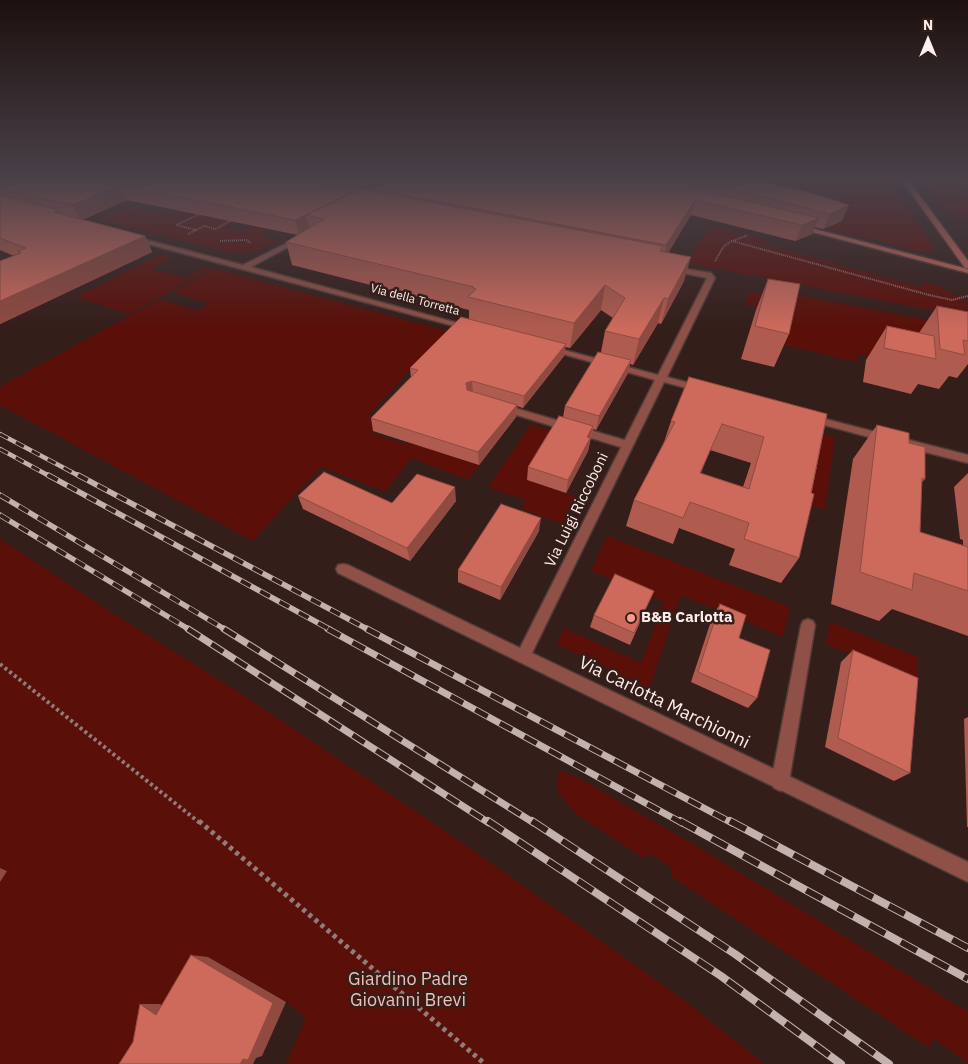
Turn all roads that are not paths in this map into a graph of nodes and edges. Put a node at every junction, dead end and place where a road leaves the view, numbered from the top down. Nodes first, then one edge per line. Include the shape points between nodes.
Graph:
1 (812, 230) edge
2 (941, 230) edge
3 (120, 235) edge
4 (305, 236) edge
5 (660, 265) edge
6 (968, 266) edge
7 (246, 267) junction
8 (968, 271) edge
9 (484, 331) edge
10 (542, 347) edge
11 (661, 379) junction
12 (712, 392) edge
13 (491, 404) edge
14 (798, 414) edge
15 (892, 439) edge
16 (902, 442) edge
17 (627, 445) junction
18 (968, 459) edge
19 (343, 569) dead end
20 (808, 625) dead end
21 (523, 656) junction
22 (780, 782) junction
23 (968, 872) edge

1 - 8 main road
2 - 6 main road
3 - 7 street, Via della Torretta
4 - 7 street
5 - 11 street, Via Luigi Riccoboni via 711,278
7 - 9 street, Via della Torretta
10 - 11 street
11 - 12 street
11 - 17 street, Via Luigi Riccoboni
13 - 17 street
14 - 15 street
16 - 18 street
17 - 21 street, Via Luigi Riccoboni
19 - 21 street, Via Carlotta Marchionni
20 - 22 street
21 - 22 street, Via Carlotta Marchionni
22 - 23 street, Via Carlotta Marchionni

